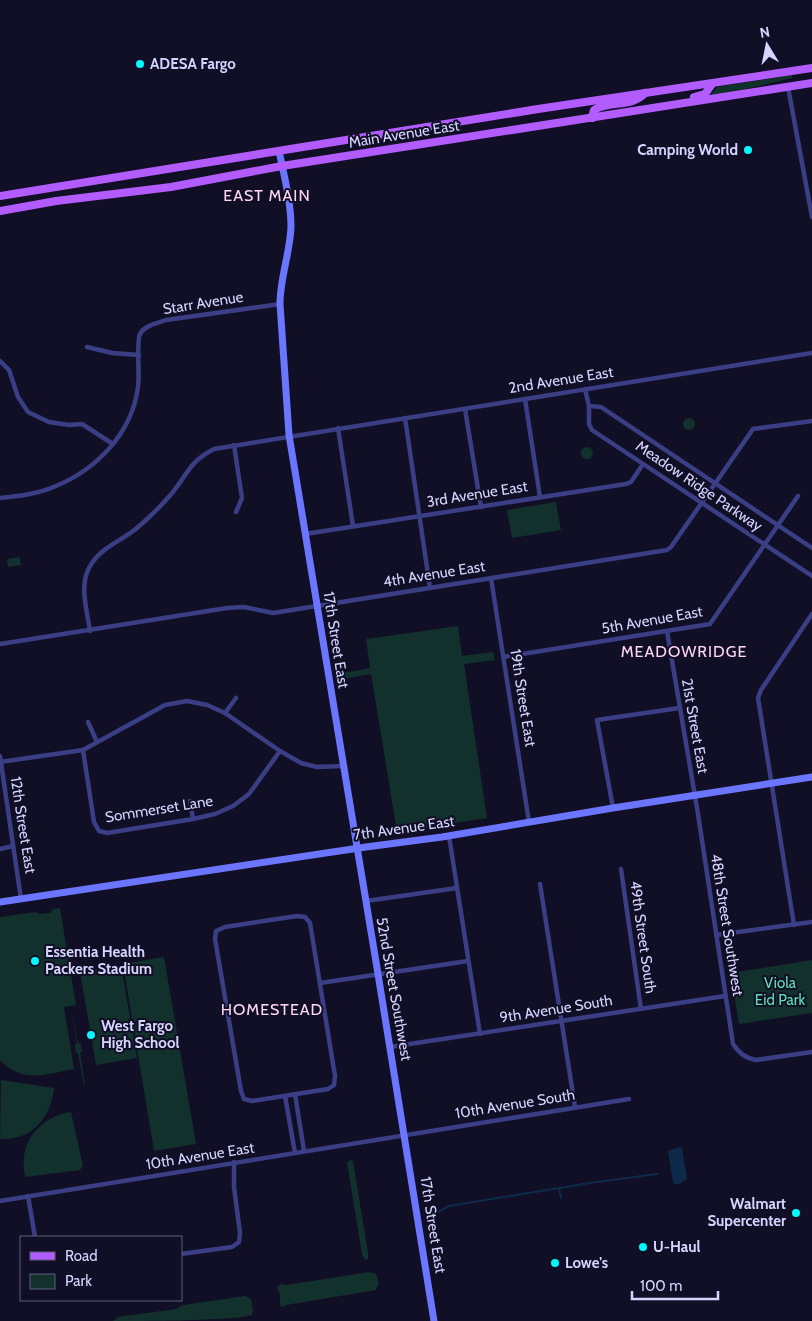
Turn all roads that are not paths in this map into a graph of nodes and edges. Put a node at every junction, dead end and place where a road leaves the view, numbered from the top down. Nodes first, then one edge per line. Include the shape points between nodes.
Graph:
1 (812, 68) edge
2 (812, 83) edge
3 (712, 84) junction
4 (788, 87) junction
5 (645, 93) junction
6 (654, 108) junction
7 (592, 118) junction
8 (279, 151) junction
9 (282, 166) junction
10 (0, 196) edge
11 (0, 211) edge
12 (812, 217) edge
13 (280, 304) junction
14 (88, 347) dead end
15 (812, 353) edge
16 (139, 355) junction
17 (0, 361) edge
18 (585, 389) junction
19 (525, 399) junction
20 (589, 406) junction
21 (465, 409) junction
22 (405, 418) junction
23 (812, 421) edge
24 (338, 428) junction
25 (289, 436) junction
26 (113, 444) junction
27 (234, 445) junction
28 (643, 464) junction
29 (716, 484) junction
30 (798, 496) dead end
31 (540, 497) junction
32 (0, 498) edge
33 (702, 503) junction
34 (481, 506) junction
35 (236, 512) dead end
36 (419, 516) junction
37 (353, 526) junction
38 (778, 526) junction
39 (305, 534) junction
40 (765, 545) junction
41 (812, 548) edge
42 (812, 576) edge
43 (491, 578) junction
44 (430, 588) junction
45 (317, 606) junction
46 (812, 614) edge
47 (90, 631) junction
48 (666, 631) junction
49 (0, 644) edge
50 (503, 657) junction
51 (236, 698) dead end
52 (679, 708) junction
53 (225, 713) junction
54 (88, 722) dead end
55 (97, 742) junction
56 (82, 750) junction
57 (280, 752) junction
58 (0, 756) edge
59 (0, 762) edge
60 (343, 766) junction
61 (812, 777) edge
62 (772, 784) junction
63 (695, 796) junction
64 (190, 801) dead end
65 (613, 808) junction
66 (193, 819) junction
67 (529, 822) junction
68 (449, 836) junction
69 (14, 846) junction
70 (358, 848) junction
71 (0, 849) edge
72 (621, 869) dead end
73 (540, 884) dead end
74 (457, 888) junction
75 (22, 899) junction
76 (366, 901) junction
77 (0, 902) edge
78 (812, 922) edge
79 (794, 924) junction
80 (716, 935) junction
81 (468, 961) junction
82 (378, 974) junction
83 (320, 983) junction
84 (725, 996) junction
85 (641, 1009) junction
86 (561, 1021) junction
87 (480, 1034) junction
88 (390, 1047) junction
89 (812, 1052) edge
90 (295, 1094) junction
91 (285, 1096) junction
92 (629, 1099) dead end
93 (575, 1107) junction
94 (404, 1134) junction
95 (304, 1151) junction
96 (294, 1153) junction
97 (234, 1162) junction
98 (28, 1196) junction
99 (0, 1201) edge
100 (35, 1236) edge
101 (182, 1254) edge
102 (434, 1321) edge

1 - 3 main road, Main Avenue East
2 - 4 main road, Main Avenue East
3 - 5 main road, Main Avenue East
3 - 6 main road via 704,94 666,101
4 - 6 main road, Main Avenue East
4 - 12 street
5 - 7 main road via 636,101 600,106 594,110
5 - 8 main road, Main Avenue East
6 - 7 main road, Main Avenue East
7 - 9 main road, Main Avenue East
8 - 9 street, 17th Street East
8 - 10 main road, Main Avenue East
9 - 11 main road, Main Avenue East via 171,187
9 - 13 street, 17th Street East via 291,227 280,286
13 - 16 street, Starr Avenue via 166,320 149,326 140,333
13 - 25 street, 17th Street East
14 - 16 street
15 - 18 street, 2nd Avenue East
16 - 26 street, Starr Avenue via 138,389 132,412
17 - 26 street via 9,370 18,397 28,412 48,422 82,424
18 - 19 street, 2nd Avenue East
18 - 20 street, Meadow Ridge Parkway
19 - 21 street, 2nd Avenue East
19 - 31 street
20 - 28 street, Meadow Ridge Parkway via 592,430
20 - 29 street, Meadow Ridge Parkway via 601,407
21 - 22 street, 2nd Avenue East
21 - 34 street
22 - 24 street, 2nd Avenue East
22 - 36 street
23 - 29 street, 4th Avenue East via 753,430
24 - 25 street, 2nd Avenue East
24 - 37 street
25 - 27 street
25 - 39 street, 17th Street East
26 - 32 street, Starr Avenue via 104,456 76,477 55,487
27 - 35 street via 242,498
27 - 47 street via 214,449 194,462 157,510 94,560 84,584
28 - 31 street, 3rd Avenue East via 631,482 626,484
28 - 33 street, Meadow Ridge Parkway
29 - 33 street, 4th Avenue East
29 - 38 street, Meadow Ridge Parkway
30 - 38 street, 5th Avenue East
31 - 34 street, 3rd Avenue East
33 - 40 street, Meadow Ridge Parkway
33 - 43 street, 4th Avenue East via 667,550
34 - 36 street, 3rd Avenue East
36 - 37 street, 3rd Avenue East
36 - 44 street
37 - 39 street, 3rd Avenue East
38 - 40 street, 5th Avenue East
38 - 41 street, Meadow Ridge Parkway
39 - 45 street, 17th Street East
40 - 42 street, Meadow Ridge Parkway
40 - 48 street, 5th Avenue East via 710,624
43 - 44 street, 4th Avenue East
43 - 50 street, 19th Street East
44 - 45 street, 4th Avenue East
45 - 47 street, 4th Avenue East via 273,613 244,607 227,608
45 - 60 street, 17th Street East
46 - 62 street via 758,698
47 - 49 street, 4th Avenue East
48 - 50 street, 5th Avenue East
48 - 52 street, 21st Street East
50 - 67 street, 19th Street East
51 - 53 street
52 - 63 street, 21st Street East
52 - 65 street via 597,720
53 - 55 street via 187,701 165,705
53 - 57 street
54 - 55 street
55 - 56 street
56 - 59 street
56 - 66 street, Sommerset Lane via 94,822 99,831 107,833
57 - 60 street via 317,767
57 - 66 street, Sommerset Lane via 248,794 234,806
58 - 59 street, 12th Street East
59 - 69 street, 12th Street East
60 - 70 street, 17th Street East
61 - 62 street, 7th Avenue East
62 - 63 street, 7th Avenue East
62 - 79 street
63 - 65 street, 7th Avenue East
63 - 80 street, 48th Street Southwest
64 - 66 street
65 - 67 street, 7th Avenue East
67 - 68 street, 7th Avenue East
68 - 70 street, 7th Avenue East
68 - 74 street
69 - 71 street
69 - 75 street, 12th Street East
70 - 75 street, 7th Avenue East
70 - 76 street, 52nd Street Southwest
72 - 85 street, 49th Street South
73 - 86 street
74 - 76 street
74 - 81 street
75 - 77 street, 7th Avenue East
76 - 82 street, 52nd Street Southwest
78 - 79 street
79 - 80 street
80 - 84 street, 48th Street Southwest
81 - 82 street
81 - 87 street
82 - 83 street
82 - 88 street, 52nd Street Southwest
83 - 90 street via 334,1084 328,1089
83 - 91 street via 310,923 305,917 225,927 216,931 240,1091 244,1099 252,1102
84 - 85 street, 9th Avenue South
84 - 89 street, 48th Street Southwest via 733,1044 748,1059
85 - 86 street, 9th Avenue South
86 - 87 street, 9th Avenue South
86 - 93 street
87 - 88 street, 9th Avenue South
88 - 94 street, 52nd Street Southwest
90 - 91 street
90 - 95 street
91 - 96 street
92 - 93 street, 10th Avenue South
93 - 94 street, 10th Avenue South
94 - 95 street, 10th Avenue East
94 - 102 street, 17th Street East
95 - 96 street, 10th Avenue East
96 - 97 street, 10th Avenue East
97 - 98 street, 10th Avenue East
97 - 101 street via 240,1233 237,1244
98 - 99 street, 10th Avenue East
98 - 100 street

